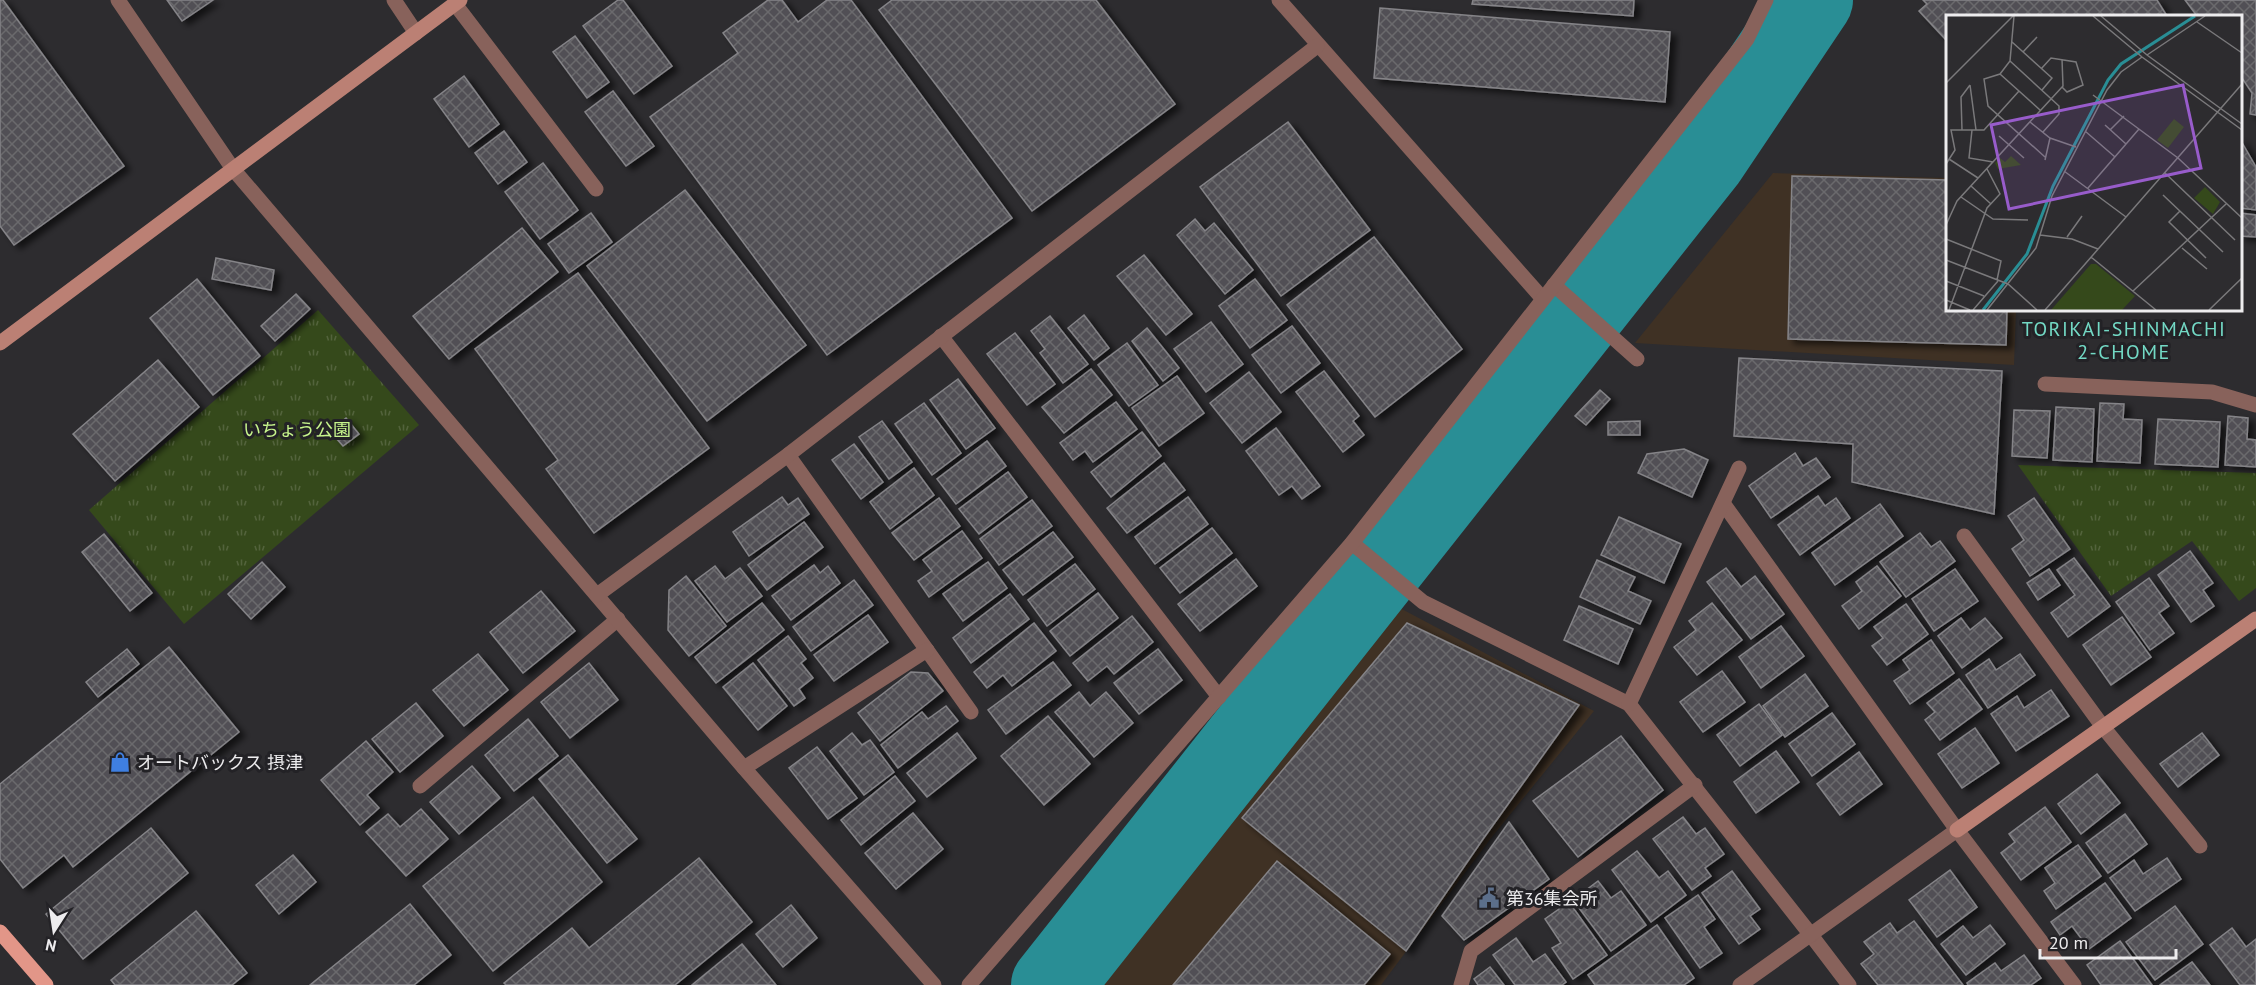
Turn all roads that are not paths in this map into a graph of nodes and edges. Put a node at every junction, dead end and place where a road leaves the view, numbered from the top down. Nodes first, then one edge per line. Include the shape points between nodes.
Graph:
1 (118, 0) edge
2 (394, 0) edge
3 (1279, 0) edge
4 (1766, 0) edge
5 (457, 2) edge
6 (416, 33) junction
7 (1317, 46) junction
8 (233, 169) junction
9 (596, 189) dead end
10 (1554, 285) junction
11 (1543, 299) junction
12 (941, 336) junction
13 (0, 343) edge
14 (1637, 359) dead end
15 (2045, 384) dead end
16 (2256, 405) edge
17 (788, 455) junction
18 (1739, 468) dead end
19 (1723, 503) junction
20 (1964, 536) dead end
21 (1352, 543) junction
22 (597, 595) junction
23 (618, 619) junction
24 (2256, 619) edge
25 (927, 650) junction
26 (1219, 697) junction
27 (1629, 704) junction
28 (970, 712) dead end
29 (2103, 727) junction
30 (744, 768) junction
31 (420, 786) dead end
32 (1695, 786) junction
33 (1957, 830) junction
34 (2200, 846) dead end
35 (0, 932) edge
36 (1811, 935) junction
37 (46, 985) edge
38 (934, 985) edge
39 (969, 985) edge
40 (1461, 985) edge
41 (1740, 985) edge
42 (1849, 985) edge
43 (2074, 985) edge

1 - 8 street
2 - 6 street
3 - 7 street
4 - 10 street via 1747,39
5 - 6 street
5 - 9 street
6 - 8 street
7 - 11 street
7 - 12 street
8 - 13 street
8 - 22 street
10 - 11 street
10 - 14 street
11 - 21 street
12 - 17 street
12 - 26 street
15 - 16 street via 2212,392
17 - 22 street
17 - 25 street
18 - 19 street
19 - 27 street
19 - 33 street
20 - 29 street
21 - 26 street
21 - 27 street via 1423,602
22 - 23 street
23 - 30 street
23 - 31 street
24 - 29 street
25 - 28 street
25 - 30 street
26 - 39 street
27 - 32 street
29 - 33 street
29 - 34 street
30 - 38 street
32 - 36 street
32 - 40 street via 1472,951
33 - 36 street
33 - 43 street
35 - 37 main road
36 - 41 street
36 - 42 street

